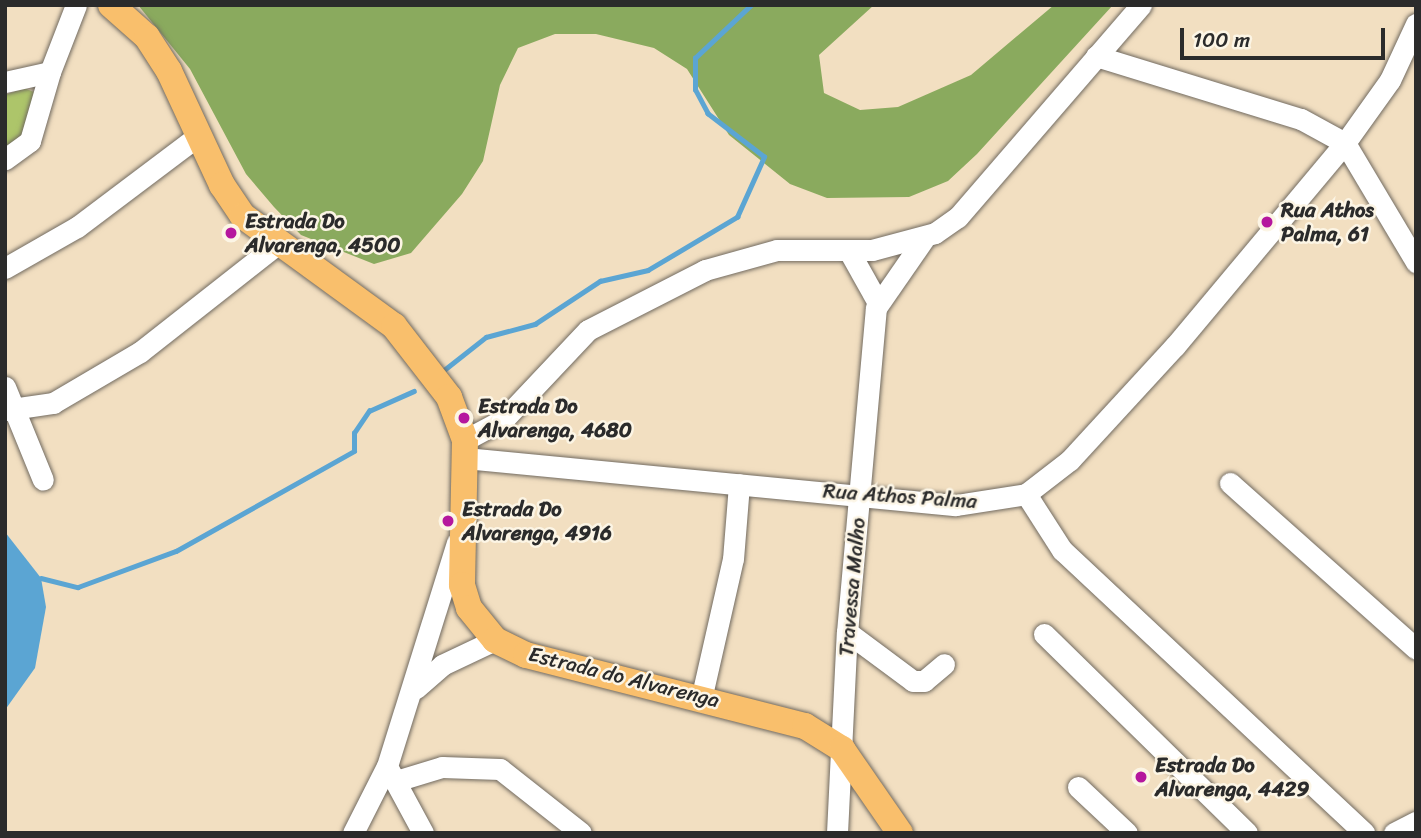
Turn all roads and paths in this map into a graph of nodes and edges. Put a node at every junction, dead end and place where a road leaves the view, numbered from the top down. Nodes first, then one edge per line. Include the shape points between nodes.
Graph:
1 (76, 5) edge
2 (111, 5) edge
3 (1141, 5) edge
4 (1416, 24) edge
5 (1096, 55) junction
6 (50, 72) junction
7 (5, 82) edge
8 (199, 135) junction
9 (1345, 143) junction
10 (5, 159) edge
11 (923, 240) junction
12 (277, 244) junction
13 (849, 251) junction
14 (1414, 253) edge
15 (5, 268) edge
16 (877, 300) junction
17 (5, 387) edge
18 (11, 411) edge
19 (465, 449) junction
20 (43, 480) dead end
21 (1230, 483) dead end
22 (739, 484) junction
23 (1026, 494) junction
24 (860, 496) junction
25 (458, 539) junction
26 (847, 632) junction
27 (1044, 634) dead end
28 (495, 640) junction
29 (1416, 649) edge
30 (944, 664) dead end
31 (414, 690) junction
32 (702, 695) junction
33 (842, 749) junction
34 (391, 773) junction
35 (1078, 787) dead end
36 (1416, 822) edge
37 (352, 833) edge
38 (423, 833) edge
39 (581, 833) edge
40 (838, 833) edge
41 (900, 833) edge
42 (1128, 833) edge
43 (1247, 833) edge
44 (1364, 833) edge
45 (1395, 833) edge

1 - 6 street
2 - 8 main road, Estrada do Alvarenga via 147,37
3 - 5 street
4 - 9 street, Rua Athos Palma via 1390,80
5 - 9 street via 1301,119
5 - 11 street via 958,216
6 - 7 street
6 - 10 street via 30,141
8 - 12 main road, Estrada do Alvarenga via 243,216
8 - 15 street via 77,228
9 - 14 street
9 - 23 street, Rua Athos Palma via 1175,346 1070,460
11 - 13 street
11 - 16 street
12 - 18 street via 141,352 53,402
12 - 19 main road, Estrada do Alvarenga via 394,326 449,397
13 - 16 street
13 - 19 street via 740,257 625,306 588,330 504,419
16 - 24 street, Travessa Malho
17 - 18 street
18 - 20 street
19 - 22 street, Rua Athos Palma
19 - 25 main road, Estrada do Alvarenga
21 - 29 street
22 - 24 street, Rua Athos Palma
22 - 32 street via 733,559
23 - 24 street, Rua Athos Palma via 957,505
23 - 44 street via 1062,550
24 - 26 street, Travessa Malho
25 - 28 main road, Estrada do Alvarenga via 469,608
25 - 31 street
26 - 30 street via 913,681 924,681
26 - 33 street, Travessa Malho
27 - 43 street
28 - 31 street via 442,665
28 - 32 main road, Estrada do Alvarenga via 526,655
31 - 34 street
32 - 33 main road, Estrada do Alvarenga via 805,726
33 - 40 street, Travessa Malho
33 - 41 main road, Estrada do Alvarenga
34 - 37 street
34 - 38 street
34 - 39 street via 442,767 500,769
35 - 42 street
36 - 45 street

